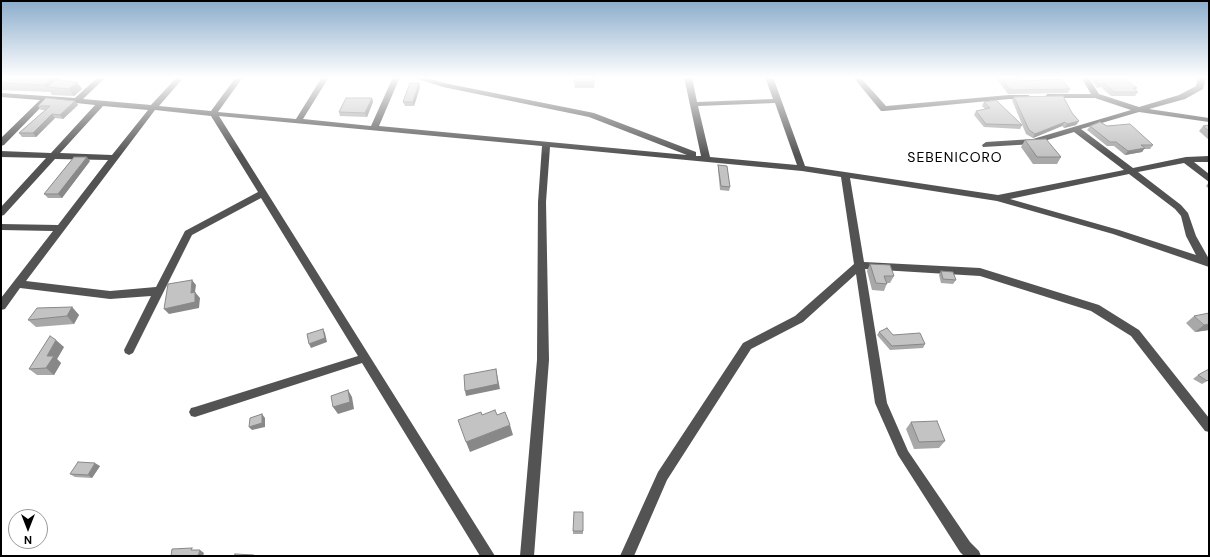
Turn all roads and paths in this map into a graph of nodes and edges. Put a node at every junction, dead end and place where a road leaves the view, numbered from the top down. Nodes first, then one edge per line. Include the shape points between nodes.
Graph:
1 (41, 103) edge
2 (101, 103) joint
3 (158, 103) edge
4 (221, 103) edge
5 (309, 103) edge
6 (385, 103) edge
7 (531, 103) edge
8 (722, 103) edge
9 (779, 103) edge
10 (879, 103) edge
11 (947, 103) edge
12 (1117, 103) edge
13 (1162, 103) edge
14 (694, 104) joint
15 (153, 108) junction
16 (1139, 110) junction
17 (214, 113) junction
18 (1209, 120) edge
19 (298, 121) junction
20 (374, 128) junction
21 (1077, 130) junction
22 (1, 143) edge
23 (546, 144) junction
24 (986, 145) dead end
25 (1, 154) edge
26 (53, 156) junction
27 (115, 158) junction
28 (706, 159) junction
29 (1209, 159) edge
30 (1186, 160) junction
31 (802, 168) junction
32 (1131, 171) junction
33 (844, 174) junction
34 (1209, 179) edge
35 (263, 193) junction
36 (997, 198) junction
37 (1, 213) edge
38 (1, 227) edge
39 (61, 228) junction
40 (1206, 262) edge
41 (859, 265) junction
42 (18, 284) junction
43 (159, 291) junction
44 (1, 306) edge
45 (129, 350) dead end
46 (365, 358) junction
47 (195, 412) dead end
48 (1209, 427) edge
49 (488, 556) edge
50 (527, 556) edge
51 (627, 556) edge
52 (974, 556) edge

1 - 22 street
2 - 15 street
2 - 26 street
3 - 15 street
4 - 17 street
5 - 19 street
6 - 20 street
7 - 28 street via 591,115
8 - 14 street
9 - 31 street
10 - 11 street via 884,109
12 - 16 street
13 - 16 street
14 - 28 street
15 - 17 street
15 - 27 street
16 - 18 street
16 - 21 street
17 - 19 street
17 - 35 street
19 - 20 street
20 - 23 street
21 - 24 street via 1034,141
21 - 32 street
23 - 28 street
23 - 50 street via 542,202 543,360
25 - 26 street
26 - 27 street
26 - 37 street
27 - 39 street
28 - 31 street
29 - 30 street
30 - 32 street
30 - 34 street
31 - 33 street
32 - 36 street
32 - 40 street via 1185,215 1191,236
33 - 36 street
33 - 41 street
35 - 43 street via 188,234
35 - 46 street
36 - 40 street via 1116,232
38 - 39 street
39 - 42 street
41 - 48 street via 980,272 1095,308 1135,333
41 - 51 street via 799,319 747,346 662,476
41 - 52 street via 881,403 904,454 965,547
42 - 43 street via 110,295
42 - 44 street
43 - 45 street
46 - 47 street
46 - 49 street

